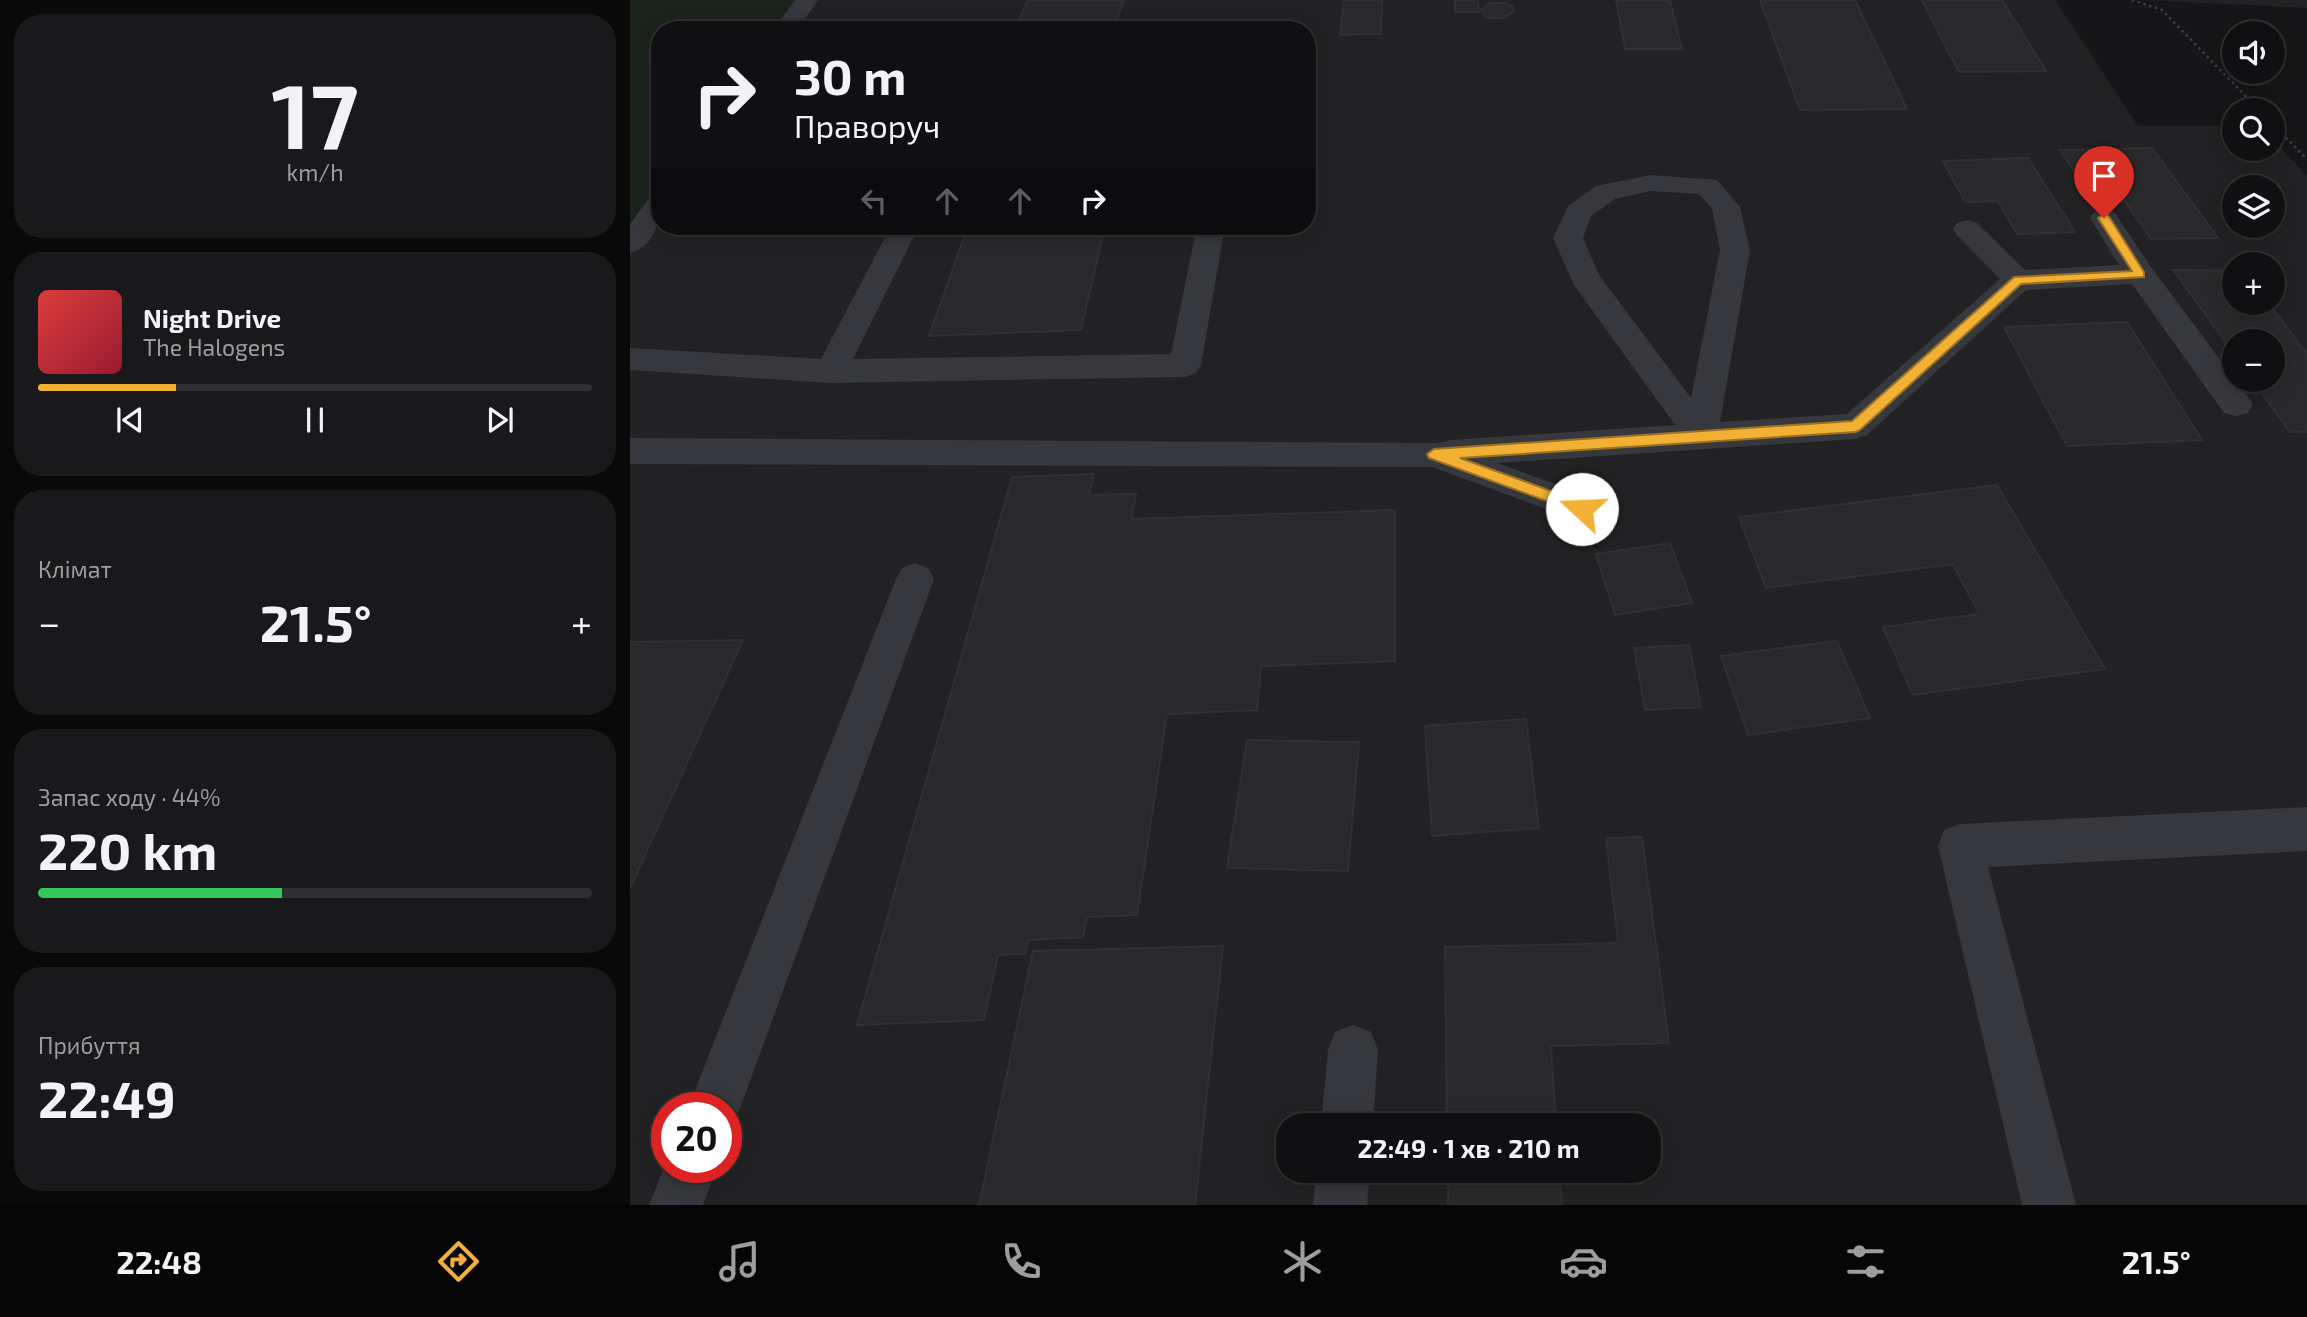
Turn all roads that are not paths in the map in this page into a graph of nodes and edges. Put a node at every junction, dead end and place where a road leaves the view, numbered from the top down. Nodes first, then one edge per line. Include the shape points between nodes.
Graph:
1 (807, 0) edge
2 (792, 21) edge
3 (651, 215) edge
4 (2104, 218) dead end
5 (1967, 229) dead end
6 (900, 235) edge
7 (1209, 235) edge
8 (630, 244) edge
9 (2140, 274) junction
10 (2018, 280) junction
11 (630, 359) edge
12 (831, 371) junction
13 (2236, 404) dead end
14 (1701, 436) junction
15 (630, 451) edge
16 (1434, 454) junction
17 (1582, 509) dead end
18 (915, 579) dead end
19 (2307, 829) edge
20 (1353, 1050) dead end
21 (719, 1092) edge
22 (1348, 1113) edge
23 (685, 1183) edge
24 (1342, 1183) edge
25 (676, 1205) edge
26 (1340, 1205) edge
27 (2049, 1205) edge

1 - 2 street
3 - 8 street
4 - 9 street
5 - 10 street
6 - 12 street
7 - 12 street via 1185,365
9 - 10 street
9 - 13 street
10 - 14 street via 1856,426
11 - 12 street
14 - 14 street via 1735,250 1726,206 1707,186 1651,183 1606,192 1578,212 1568,238 1585,278
14 - 16 street
15 - 16 street
16 - 17 street
18 - 21 street
19 - 27 street via 1960,846
20 - 22 street
23 - 25 street
24 - 26 street

